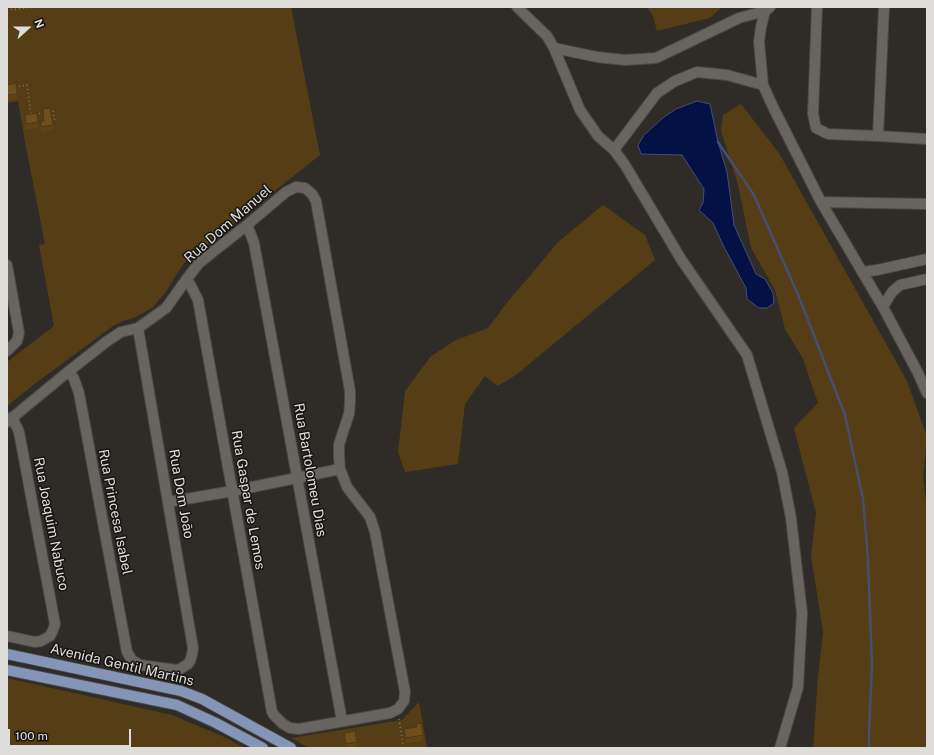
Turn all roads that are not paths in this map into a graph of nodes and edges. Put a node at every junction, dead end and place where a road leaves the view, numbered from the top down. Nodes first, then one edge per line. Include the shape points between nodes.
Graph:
1 (517, 7) edge
2 (817, 7) edge
3 (884, 7) edge
4 (767, 9) edge
5 (554, 48) junction
6 (763, 85) junction
7 (878, 136) junction
8 (927, 139) edge
9 (614, 150) junction
10 (820, 202) junction
11 (927, 204) edge
12 (247, 225) junction
13 (927, 259) edge
14 (7, 265) edge
15 (862, 272) junction
16 (927, 279) edge
17 (186, 280) junction
18 (882, 307) junction
19 (138, 328) junction
20 (7, 351) edge
21 (69, 371) junction
22 (927, 393) edge
23 (9, 420) edge
24 (340, 469) junction
25 (297, 479) junction
26 (233, 491) junction
27 (168, 502) junction
28 (7, 636) edge
29 (7, 654) edge
30 (188, 664) joint
31 (7, 670) edge
32 (342, 721) junction
33 (263, 748) edge
34 (291, 748) edge
35 (780, 748) edge

1 - 5 street via 547,36
2 - 7 street via 813,114 816,128 828,134
3 - 7 street
4 - 5 street via 739,18 656,58 625,60
4 - 6 street via 761,27 760,42
5 - 9 street via 580,110 598,136
6 - 9 street via 727,75 697,72 675,81 656,93
6 - 10 street
7 - 8 street
9 - 35 street via 631,174 680,259 747,355 782,472 791,518 802,613 798,687
10 - 11 street
10 - 15 street
12 - 17 street, Rua Dom Manuel via 199,263
12 - 24 street, Rua Dom Manuel via 286,192 296,187 305,188 316,201 350,392 349,414 340,445
12 - 25 street, Rua Bartolomeu Dias via 254,243
13 - 15 street
14 - 20 street via 19,333
15 - 18 street
16 - 18 street via 900,285
17 - 19 street, Rua Dom Manuel via 166,308
17 - 26 street, Rua Gaspar de Lemos via 198,300
18 - 22 street
19 - 21 street, Rua Dom Manuel via 121,332
19 - 27 street, Rua Dom João
21 - 23 street, Rua Dom Manuel
21 - 30 street, Rua Princesa Isabel via 79,393 127,652 132,660 143,665 177,670
23 - 28 street, Rua Joaquim Nabuco via 19,432 55,620 50,636 41,641 34,642
24 - 25 street
24 - 32 street via 347,487 373,524 405,692 404,701 399,708 390,713
25 - 26 street
25 - 32 street, Rua Bartolomeu Dias
26 - 27 street
26 - 32 street, Rua Gaspar de Lemos via 272,712 276,719 290,728 298,729
27 - 30 street, Rua Dom João via 193,648 192,658
29 - 34 main road, Avenida Gentil Martins via 181,691 202,699
31 - 33 main road, Avenida Gentil Martins via 178,705

